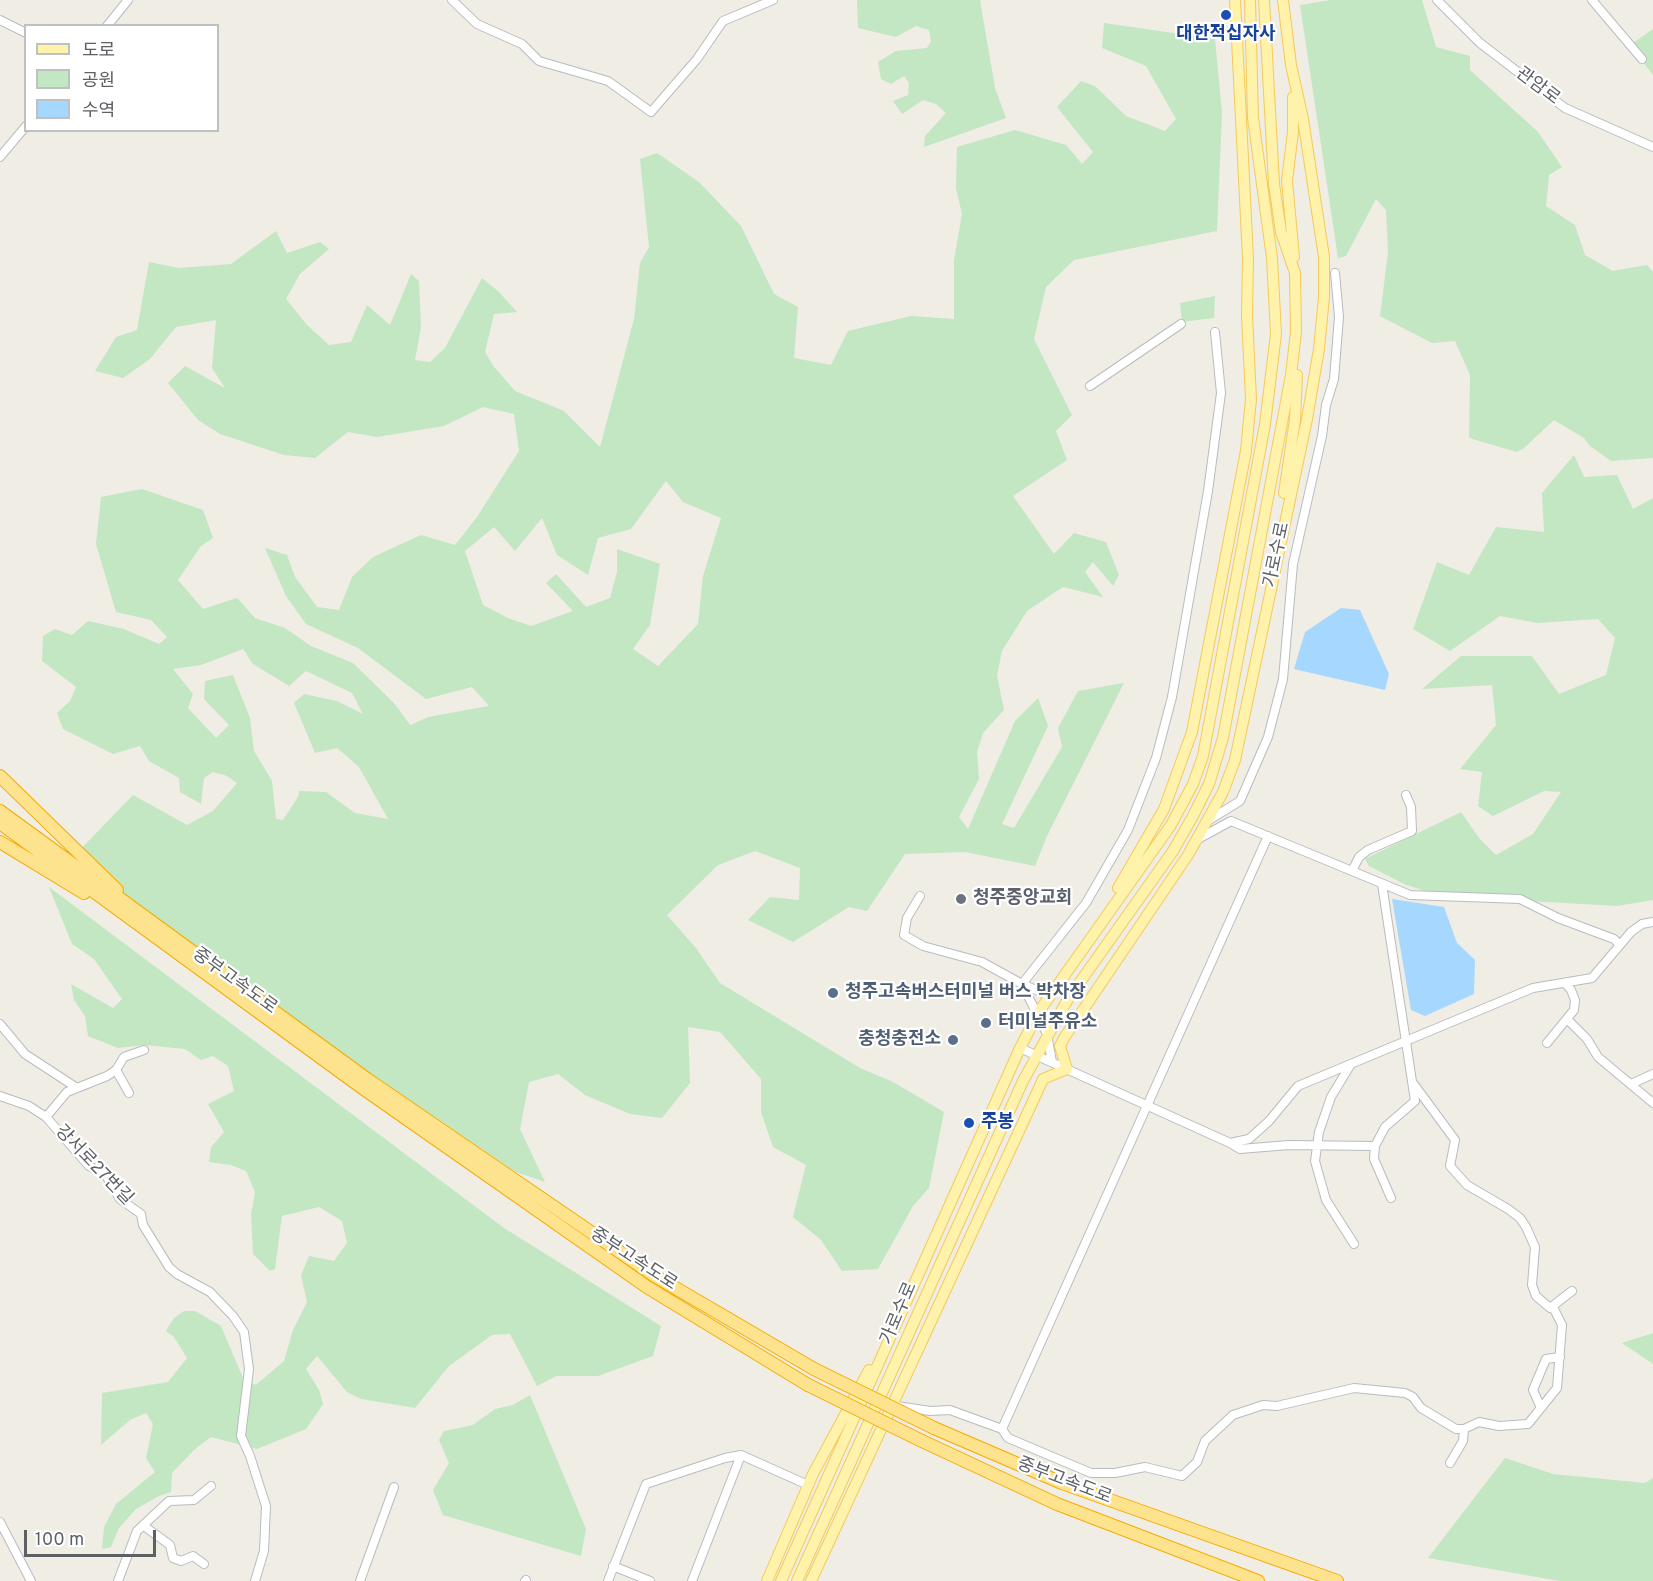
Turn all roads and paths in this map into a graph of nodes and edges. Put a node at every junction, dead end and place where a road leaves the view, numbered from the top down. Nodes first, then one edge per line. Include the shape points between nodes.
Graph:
1 (128, 0) edge
2 (452, 0) edge
3 (773, 0) edge
4 (1234, 0) edge
5 (1250, 0) edge
6 (1264, 0) edge
7 (1283, 0) edge
8 (1437, 0) edge
9 (1592, 0) edge
10 (0, 20) edge
11 (109, 24) edge
12 (24, 32) edge
13 (1642, 59) dead end
14 (1291, 65) junction
15 (24, 128) edge
16 (1653, 147) edge
17 (0, 158) edge
18 (1295, 273) junction
19 (1335, 273) dead end
20 (1181, 324) dead end
21 (1215, 332) dead end
22 (1296, 332) junction
23 (1090, 386) dead end
24 (1281, 542) junction
25 (0, 776) edge
26 (1406, 795) dead end
27 (0, 811) edge
28 (1209, 820) junction
29 (0, 823) edge
30 (1268, 836) junction
31 (1198, 839) junction
32 (0, 842) edge
33 (1352, 871) junction
34 (1382, 884) junction
35 (920, 896) dead end
36 (131, 913) junction
37 (1653, 922) edge
38 (1089, 941) junction
39 (1620, 945) junction
40 (1565, 983) junction
41 (1022, 984) junction
42 (1050, 996) junction
43 (1038, 1014) junction
44 (1568, 1020) junction
45 (0, 1024) edge
46 (1047, 1034) junction
47 (1408, 1040) junction
48 (1547, 1043) dead end
49 (1060, 1046) junction
50 (1020, 1048) junction
51 (144, 1050) dead end
52 (1036, 1055) junction
53 (1052, 1062) junction
54 (1352, 1064) junction
55 (1067, 1069) junction
56 (116, 1070) junction
57 (1653, 1074) edge
58 (1043, 1079) junction
59 (1413, 1082) junction
60 (1631, 1084) junction
61 (77, 1088) junction
62 (129, 1093) dead end
63 (0, 1096) edge
64 (1653, 1103) edge
65 (1148, 1107) junction
66 (46, 1117) junction
67 (1230, 1143) junction
68 (1316, 1146) junction
69 (1375, 1146) junction
70 (1391, 1198) dead end
71 (1353, 1244) dead end
72 (1572, 1291) dead end
73 (1553, 1307) junction
74 (895, 1326) junction
75 (1560, 1356) junction
76 (890, 1404) junction
77 (1541, 1408) junction
78 (1002, 1429) junction
79 (1464, 1429) junction
80 (741, 1455) junction
81 (1450, 1463) dead end
82 (808, 1485) junction
83 (211, 1486) dead end
84 (394, 1487) dead end
85 (0, 1522) edge
86 (144, 1526) junction
87 (204, 1564) dead end
88 (613, 1566) junction
89 (31, 1581) edge
90 (118, 1581) edge
91 (255, 1581) edge
92 (360, 1581) edge
93 (608, 1581) edge
94 (650, 1581) edge
95 (692, 1581) edge
96 (767, 1581) edge
97 (781, 1581) edge
98 (797, 1581) edge
99 (811, 1581) edge
100 (1258, 1581) edge
101 (1337, 1581) edge

1 - 11 street
2 - 3 street via 477,24 522,44 539,61 608,81 651,112 697,59 723,21
4 - 38 main road, 가로수로 via 1248,258 1251,399 1246,451 1202,691 1186,751 1150,835
5 - 38 main road, 가로수로 via 1253,118 1272,258 1276,334 1265,424 1203,756 1182,807
6 - 18 main road, 가로수로 via 1274,184 1281,232
7 - 14 main road, 가로수로
8 - 16 street, 관암로 via 1468,33 1565,108
9 - 13 street
10 - 12 street
14 - 18 main road via 1293,132 1287,181
14 - 24 main road, 가로수로 via 1324,257 1324,297 1309,407
15 - 17 street
18 - 22 main road, 가로수로
19 - 28 street via 1339,317 1334,379 1293,564 1283,679 1268,737 1240,801
20 - 23 street
21 - 41 street via 1221,377 1219,416 1173,697 1156,758 1128,830 1099,881 1074,920
22 - 24 main road via 1295,420 1281,509
22 - 46 main road, 가로수로 via 1222,738 1209,784 1173,851
24 - 28 main road, 가로수로 via 1235,760
25 - 36 highway via 104,876
26 - 33 street via 1412,831 1368,850
27 - 36 highway, 중부고속도로
28 - 31 main road, 가로수로
29 - 36 highway, 중부고속도로
30 - 31 street via 1231,821
30 - 33 street
30 - 65 street
31 - 49 main road, 가로수로
32 - 36 highway
33 - 34 street
34 - 39 street via 1425,897 1520,899
34 - 47 street
35 - 41 street via 904,935 923,946 982,962
36 - 100 highway, 중부고속도로, bridge via 371,1094 638,1280 808,1384 1057,1504
36 - 101 highway, 중부고속도로, bridge via 655,1276 814,1369 934,1428 1062,1482
37 - 39 street via 1641,924
38 - 42 main road, 가로수로
39 - 40 street via 1592,978
40 - 44 street via 1575,1000
40 - 47 street via 1533,988
41 - 42 street
41 - 43 street
42 - 43 main road, 가로수로
43 - 46 street
43 - 50 main road, 가로수로
44 - 48 street
44 - 60 street via 1598,1057
45 - 61 street via 25,1054
46 - 52 main road, 가로수로
46 - 53 street
47 - 54 street
47 - 59 street
49 - 53 street, 가로수로
49 - 55 main road
50 - 52 street
50 - 74 main road, 가로수로
51 - 56 street via 124,1057
52 - 53 street
52 - 98 main road, 가로수로
53 - 55 street
53 - 58 street, 가로수로
54 - 67 street via 1293,1089 1269,1121 1249,1139
54 - 68 street via 1331,1097
55 - 58 main road
55 - 65 street
56 - 61 street
56 - 62 street
57 - 60 street
58 - 76 main road, 가로수로
59 - 69 street via 1415,1101 1384,1127
59 - 73 street via 1455,1140 1450,1166 1467,1185 1508,1209 1526,1227 1535,1247 1532,1285 1543,1304
60 - 64 street
61 - 66 street via 60,1098
63 - 66 street, 강서로27번길
65 - 67 street
65 - 78 street
66 - 91 street, 강서로27번길 via 89,1166 105,1174 120,1199 141,1214 143,1225 169,1267 210,1292 244,1332 249,1369 241,1436 266,1506 264,1551
67 - 68 street via 1240,1149
68 - 69 street
68 - 71 street via 1316,1169 1326,1200
69 - 70 street via 1374,1159
72 - 73 street
73 - 75 street via 1562,1325
74 - 82 main road
74 - 97 main road, 가로수로
75 - 77 street via 1557,1389
75 - 77 street via 1546,1359 1533,1390
76 - 78 street via 950,1410
76 - 99 main road, 가로수로
77 - 79 street via 1528,1424 1499,1426 1479,1422
78 - 79 street via 1008,1438 1082,1470 1115,1473 1145,1467 1182,1476 1197,1462 1205,1442 1233,1415 1263,1405 1277,1406 1354,1388 1405,1393 1441,1422
79 - 81 street via 1463,1441
80 - 82 street
80 - 88 street via 646,1484
80 - 95 street
82 - 96 main road
83 - 86 street via 194,1500 169,1501
84 - 92 street
85 - 89 street
86 - 87 street via 170,1545 173,1558 181,1561 193,1556
86 - 90 street via 137,1531
88 - 93 street
88 - 94 street

